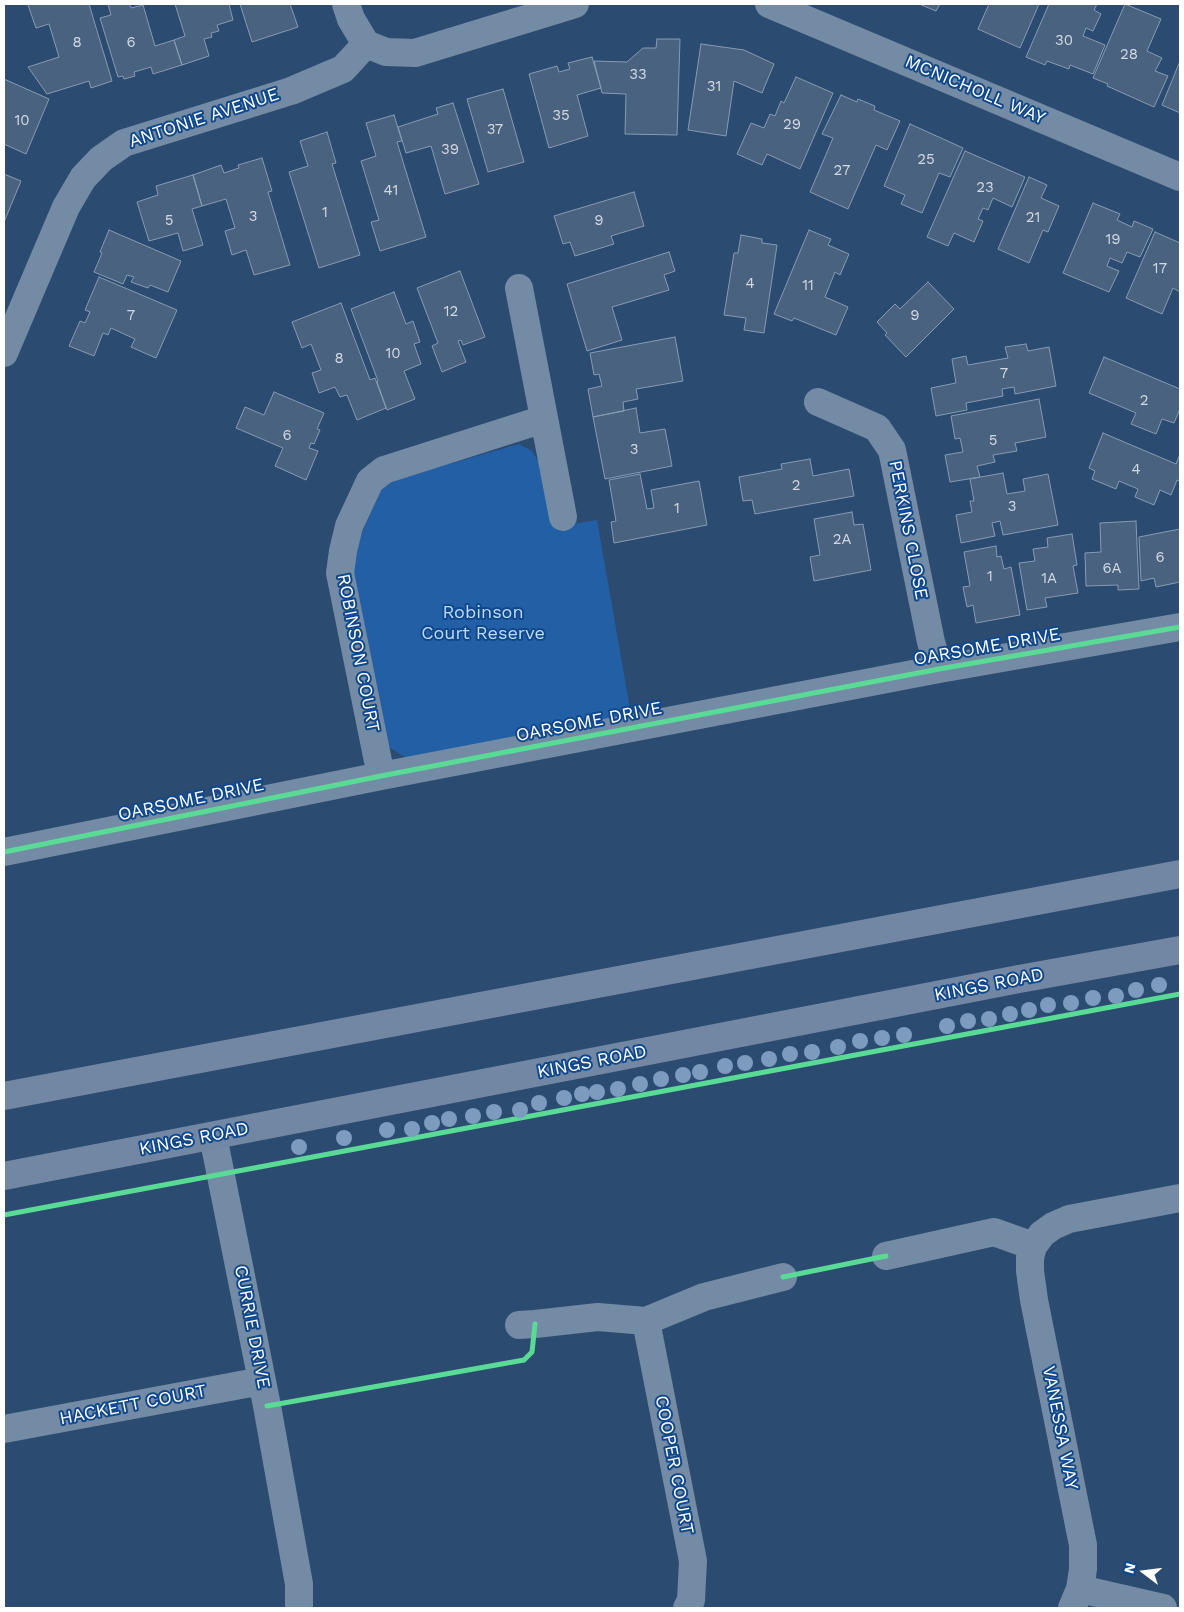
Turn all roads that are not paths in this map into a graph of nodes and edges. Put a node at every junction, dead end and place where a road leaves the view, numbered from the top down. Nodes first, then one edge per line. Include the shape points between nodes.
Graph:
1 (346, 4) edge
2 (575, 4) edge
3 (770, 4) edge
4 (366, 44) junction
5 (1180, 177) edge
6 (519, 288) dead end
7 (4, 353) edge
8 (818, 402) dead end
9 (544, 419) junction
10 (563, 517) dead end
11 (1180, 627) edge
12 (939, 670) junction
13 (381, 776) junction
14 (4, 852) edge
15 (1180, 874) edge
16 (1180, 950) edge
17 (4, 1096) edge
18 (213, 1136) junction
19 (4, 1176) edge
20 (1180, 1198) edge
21 (1033, 1246) junction
22 (886, 1256) dead end
23 (783, 1277) dead end
24 (646, 1321) junction
25 (519, 1325) dead end
26 (262, 1381) junction
27 (4, 1429) edge
28 (1076, 1598) edge
29 (299, 1608) edge
30 (687, 1608) edge
31 (1164, 1608) edge

1 - 4 street
2 - 4 street via 415,53 386,52
3 - 5 street, MCNICHOLL WAY
4 - 7 street, ANTONIE AVENUE via 343,69 291,91 124,143 101,159 83,178 66,207
6 - 9 street
8 - 12 street, PERKINS CLOSE via 876,428 892,450
9 - 10 street
9 - 13 street, ROBINSON COURT via 384,470 370,481 349,526 340,573
11 - 12 street, OARSOME DRIVE
12 - 13 street, OARSOME DRIVE
13 - 14 street, OARSOME DRIVE
15 - 17 main road
16 - 18 main road, KINGS ROAD
18 - 19 main road, KINGS ROAD
18 - 26 street, CURRIE DRIVE
20 - 21 street via 1069,1219 1048,1230
21 - 22 street via 994,1232
21 - 28 street, VANESSA WAY via 1030,1271 1034,1300 1083,1545 1083,1569
23 - 24 street via 704,1297
24 - 25 street via 598,1316
24 - 30 street, COOPER COURT via 693,1561 691,1600
26 - 27 street, HACKETT COURT
26 - 29 street, CURRIE DRIVE via 299,1584
28 - 31 street

